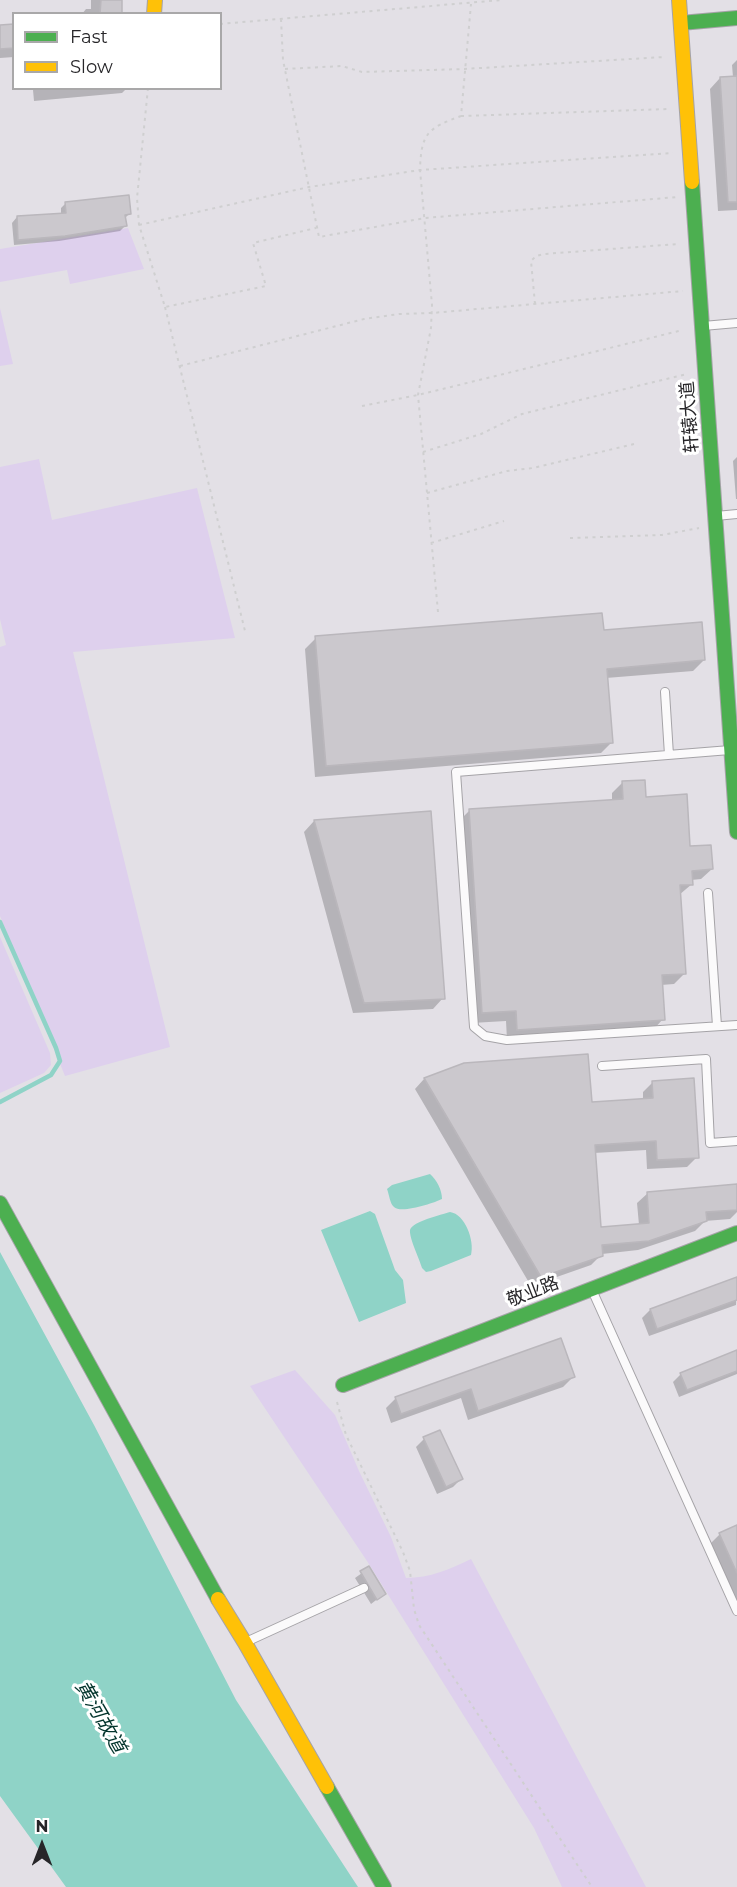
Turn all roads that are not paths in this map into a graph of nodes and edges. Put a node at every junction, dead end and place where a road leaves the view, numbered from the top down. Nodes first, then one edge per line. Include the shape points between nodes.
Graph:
1 (679, 0) edge
2 (737, 18) edge
3 (681, 23) junction
4 (737, 323) edge
5 (702, 326) junction
6 (737, 514) edge
7 (715, 521) junction
8 (665, 692) dead end
9 (732, 701) edge
10 (731, 749) junction
11 (669, 754) junction
12 (737, 832) edge
13 (708, 892) dead end
14 (737, 1025) edge
15 (717, 1026) junction
16 (602, 1066) dead end
17 (737, 1141) edge
18 (0, 1203) edge
19 (737, 1233) edge
20 (592, 1289) junction
21 (342, 1385) road end
22 (364, 1588) dead end
23 (737, 1611) edge
24 (245, 1643) junction
25 (384, 1887) edge

1 - 3 street, 轩辕大道
2 - 3 street
3 - 5 street, 轩辕大道
4 - 5 lane
5 - 7 street, 轩辕大道
6 - 7 lane
7 - 9 street, 轩辕大道
8 - 11 lane
9 - 10 street, 轩辕大道
10 - 11 lane
10 - 12 street, 轩辕大道
11 - 15 lane via 456,772 474,1027 485,1036 507,1040
13 - 15 lane
14 - 15 lane
16 - 17 lane via 706,1059 710,1143
18 - 24 street
19 - 20 street, 敬业路
20 - 21 street, 敬业路
20 - 23 lane
22 - 24 lane
24 - 25 street

